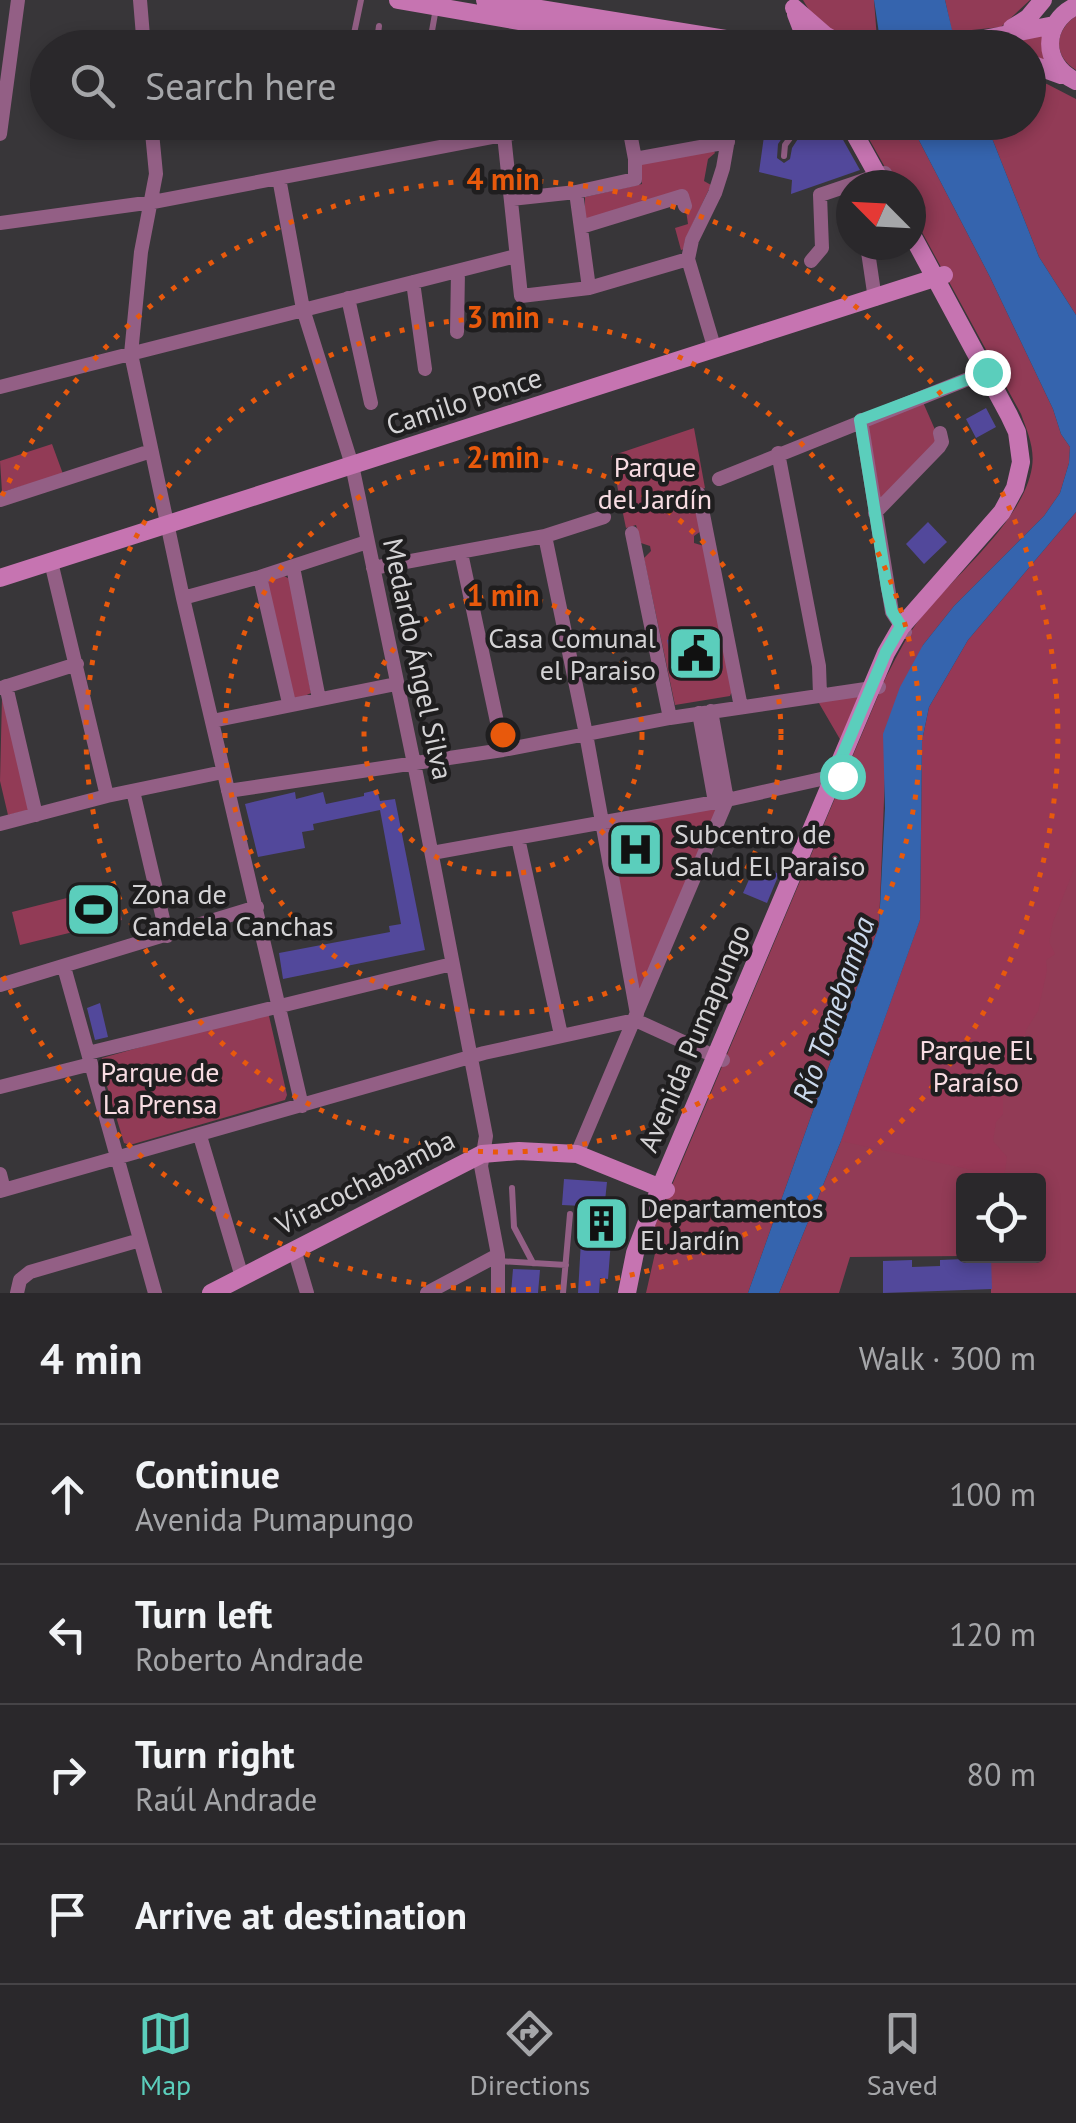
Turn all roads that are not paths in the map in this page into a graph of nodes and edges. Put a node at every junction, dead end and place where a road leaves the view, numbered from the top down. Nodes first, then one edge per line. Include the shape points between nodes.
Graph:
1 (18, 0) edge
2 (140, 0) edge
3 (361, 0) edge
4 (398, 0) edge
5 (485, 0) edge
6 (1043, 0) edge
7 (792, 4) edge
8 (436, 6) junction
9 (1076, 6) edge
10 (1058, 14) edge
11 (379, 26) dead end
12 (142, 30) edge
13 (355, 30) edge
14 (378, 30) edge
15 (432, 30) edge
16 (582, 30) edge
17 (594, 30) edge
18 (802, 30) edge
19 (820, 30) edge
20 (1005, 30) edge
21 (1011, 30) edge
22 (1046, 70) edge
23 (1074, 80) edge
24 (0, 134) edge
25 (153, 140) edge
26 (478, 140) edge
27 (505, 140) edge
28 (632, 140) edge
29 (789, 140) edge
30 (859, 140) edge
31 (728, 142) joint
32 (784, 156) dead end
33 (635, 158) junction
34 (877, 170) edge
35 (279, 178) junction
36 (836, 191) edge
37 (576, 192) junction
38 (511, 198) junction
39 (153, 202) junction
40 (686, 206) dead end
41 (0, 224) edge
42 (581, 227) junction
43 (516, 256) junction
44 (926, 256) edge
45 (688, 259) junction
46 (870, 260) edge
47 (811, 261) dead end
48 (458, 270) junction
49 (941, 277) junction
50 (413, 282) junction
51 (589, 288) junction
52 (348, 298) junction
53 (876, 299) junction
54 (303, 309) junction
55 (457, 332) dead end
56 (715, 350) junction
57 (131, 354) junction
58 (424, 369) dead end
59 (990, 370) junction
60 (0, 387) edge
61 (370, 403) dead end
62 (860, 420) junction
63 (940, 434) dead end
64 (151, 450) junction
65 (778, 453) junction
66 (352, 465) junction
67 (718, 479) dead end
68 (699, 494) dead end
69 (0, 500) edge
70 (876, 514) junction
71 (604, 517) dead end
72 (166, 525) junction
73 (632, 532) dead end
74 (544, 536) junction
75 (368, 542) junction
76 (462, 553) junction
77 (51, 562) junction
78 (293, 567) junction
79 (373, 568) junction
80 (260, 577) junction
81 (0, 578) edge
82 (182, 598) junction
83 (903, 629) junction
84 (76, 664) junction
85 (396, 684) junction
86 (3, 687) edge
87 (875, 687) junction
88 (820, 695) junction
89 (318, 699) junction
90 (290, 704) junction
91 (741, 706) junction
92 (705, 712) junction
93 (670, 718) junction
94 (212, 721) junction
95 (586, 734) junction
96 (502, 750) junction
97 (414, 762) junction
98 (223, 772) junction
99 (838, 775) junction
100 (133, 790) junction
101 (228, 791) junction
102 (107, 796) junction
103 (721, 801) junction
104 (36, 815) junction
105 (1, 820) edge
106 (600, 821) junction
107 (518, 838) junction
108 (432, 853) junction
109 (257, 907) junction
110 (167, 936) junction
111 (452, 964) junction
112 (64, 968) junction
113 (0, 986) edge
114 (278, 1004) junction
115 (636, 1017) junction
116 (561, 1035) junction
117 (89, 1058) junction
118 (471, 1058) junction
119 (720, 1059) junction
120 (0, 1088) edge
121 (302, 1106) junction
122 (200, 1136) junction
123 (482, 1154) junction
124 (577, 1154) junction
125 (118, 1160) junction
126 (0, 1174) edge
127 (512, 1188) dead end
128 (663, 1189) junction
129 (2, 1190) edge
130 (570, 1214) dead end
131 (140, 1240) junction
132 (294, 1249) junction
133 (498, 1258) junction
134 (533, 1263) junction
135 (566, 1265) junction
136 (242, 1276) junction
137 (17, 1293) edge
138 (155, 1293) edge
139 (210, 1293) edge
140 (307, 1293) edge
141 (427, 1293) edge
142 (498, 1293) edge
143 (563, 1293) edge
144 (627, 1293) edge

1 - 24 street
2 - 12 street
3 - 13 lane
4 - 8 main road
5 - 17 main road
6 - 20 main road
7 - 18 main road
7 - 19 main road
8 - 15 lane
8 - 16 main road
9 - 10 main road
10 - 21 main road
10 - 23 main road via 1050,52
11 - 14 lane
22 - 23 main road
25 - 39 street
26 - 35 street
27 - 38 street
28 - 33 street
29 - 32 lane
30 - 34 main road
31 - 33 street
31 - 45 street
33 - 37 street via 631,181
35 - 39 street
35 - 54 street, Medardo Ángel Silva
36 - 47 street via 820,195 822,248
37 - 38 street
37 - 42 street
38 - 43 street
39 - 41 street
39 - 57 street via 140,252
40 - 42 street via 682,196
42 - 51 street
43 - 48 street
43 - 51 street via 518,292 526,297
44 - 49 main road, Avenida Pumapungo
45 - 51 street
45 - 56 street
46 - 53 street
48 - 50 street
48 - 55 street
49 - 53 main road, Camilo Ponce
49 - 59 main road, Avenida Pumapungo
50 - 52 street
50 - 58 street
52 - 54 street
52 - 61 street
53 - 56 main road, Camilo Ponce
54 - 57 street
54 - 66 street, Medardo Ángel Silva
56 - 66 main road, Camilo Ponce
57 - 60 street
57 - 64 street
59 - 62 street
59 - 83 main road, Avenida Pumapungo via 1017,432 1019,479 1002,512
62 - 65 street
62 - 70 street
63 - 70 street via 939,447
64 - 69 street
64 - 72 street
65 - 67 street
65 - 88 street
66 - 72 main road, Camilo Ponce
66 - 75 street, Medardo Ángel Silva
68 - 91 street
70 - 83 street via 892,612
71 - 74 street
72 - 77 main road, Camilo Ponce
72 - 82 street
73 - 93 street
74 - 76 street
74 - 95 street
75 - 78 street
75 - 79 street, Medardo Ángel Silva
76 - 79 street
76 - 96 street
77 - 81 main road, Camilo Ponce
77 - 84 street
78 - 80 street
78 - 89 street
79 - 85 street, Medardo Ángel Silva
80 - 82 street
80 - 90 street
82 - 94 street
83 - 87 main road, Avenida Pumapungo
84 - 86 street
84 - 102 street
85 - 89 street
85 - 97 street, Medardo Ángel Silva
86 - 104 street
87 - 88 street
87 - 99 main road, Avenida Pumapungo
88 - 91 street
89 - 90 street
90 - 94 street
91 - 92 street
92 - 93 street
92 - 103 street
93 - 95 street
94 - 98 street
95 - 96 street
95 - 106 street
96 - 97 street
97 - 101 street
97 - 108 street, Medardo Ángel Silva
98 - 100 street
98 - 101 street
99 - 103 street
99 - 119 main road, Avenida Pumapungo
100 - 102 street
100 - 110 street
101 - 109 street
102 - 104 street
103 - 106 street
103 - 115 street
104 - 105 street
106 - 107 street
106 - 115 street
107 - 108 street
107 - 116 street
108 - 111 street, Medardo Ángel Silva
109 - 110 street
109 - 114 street
110 - 112 street
111 - 114 street
111 - 118 street, Medardo Ángel Silva
112 - 113 street
112 - 117 street
114 - 117 street
114 - 121 street
115 - 116 street
115 - 119 street
115 - 124 street
116 - 118 street
117 - 120 street
117 - 125 street
118 - 121 street
118 - 123 street, Medardo Ángel Silva via 486,1136
119 - 128 main road, Avenida Pumapungo
121 - 122 street
122 - 125 street
122 - 136 street
123 - 124 main road, Viracochabamba
123 - 132 main road, Viracochabamba
123 - 133 street, Medardo Ángel Silva
124 - 128 main road, Viracochabamba
125 - 129 street
125 - 131 street
126 - 129 street
127 - 134 lane via 514,1227
128 - 144 main road, Avenida Pumapungo via 635,1253
130 - 135 lane
131 - 137 street via 30,1272
131 - 138 street
132 - 136 main road, Viracochabamba
132 - 140 street
133 - 134 lane
133 - 141 street
133 - 142 street, Medardo Ángel Silva
134 - 135 lane
135 - 143 lane
136 - 139 main road, Viracochabamba

